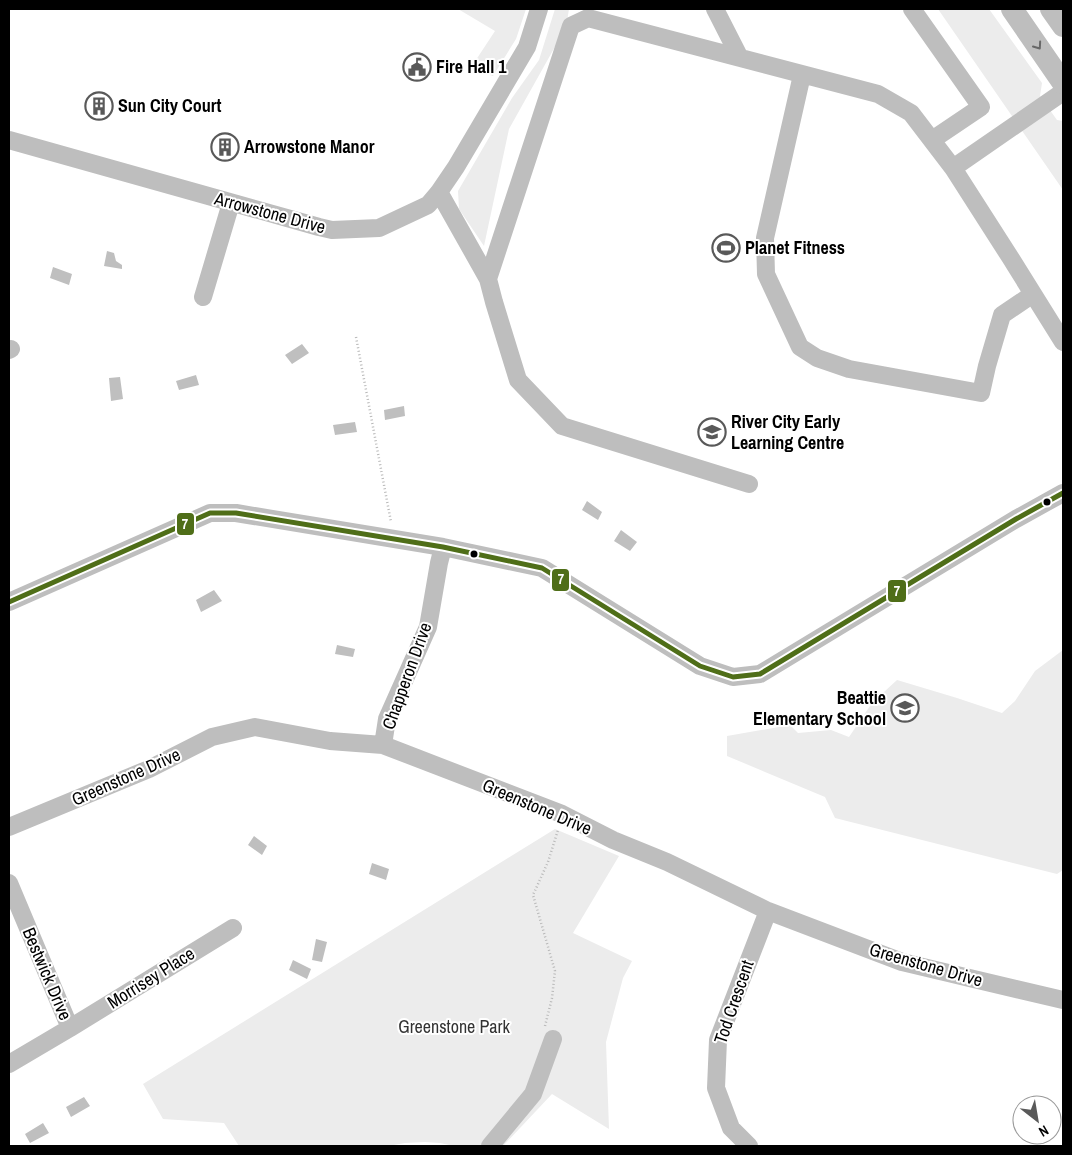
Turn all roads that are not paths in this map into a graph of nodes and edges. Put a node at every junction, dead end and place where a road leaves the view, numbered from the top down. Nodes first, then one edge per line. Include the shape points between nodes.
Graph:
1 (539, 9) edge
2 (716, 9) edge
3 (912, 9) edge
4 (1012, 9) edge
5 (740, 58) junction
6 (802, 74) junction
7 (1063, 83) edge
8 (1063, 92) edge
9 (9, 140) edge
10 (932, 140) junction
11 (953, 168) junction
12 (440, 192) junction
13 (231, 203) junction
14 (488, 279) junction
15 (1033, 294) junction
16 (203, 297) dead end
17 (1063, 342) edge
18 (750, 484) dead end
19 (1063, 493) edge
20 (443, 547) junction
21 (9, 602) edge
22 (383, 745) junction
23 (9, 827) edge
24 (9, 883) edge
25 (768, 911) junction
26 (232, 928) dead end
27 (1063, 1000) edge
28 (70, 1028) junction
29 (553, 1039) road end
30 (9, 1064) edge
31 (490, 1146) edge
32 (749, 1146) edge

1 - 12 street, Arrowstone Drive via 527,47
2 - 5 street
3 - 10 street via 981,108
4 -> 7 main road
5 - 6 street
5 - 14 street via 588,18 571,26
6 - 10 street via 878,94 911,113
6 - 15 street via 765,238 766,274 800,347 817,358 849,369 981,393 1002,315
8 - 11 street
9 - 13 street, Arrowstone Drive
10 - 11 street
11 - 15 street
12 - 13 street, Arrowstone Drive via 428,205 379,228 332,230
12 - 14 street
13 - 16 street
14 - 18 street via 518,380 562,426
15 - 17 street
19 - 20 street via 760,674 734,677 700,666 542,568
20 - 21 street via 236,513 210,513
20 - 22 street, Chapperon Drive via 428,627 387,719
22 - 23 street, Greenstone Drive via 330,741 255,727 212,738 149,769
22 - 25 street, Greenstone Drive via 562,814
24 - 28 street, Bestwick Drive
25 - 27 street, Greenstone Drive via 902,962
25 - 32 street, Tod Crescent via 718,1040 716,1088 731,1128
26 - 28 street, Morrisey Place
28 - 30 street, Bestwick Drive
29 - 31 street via 533,1094

